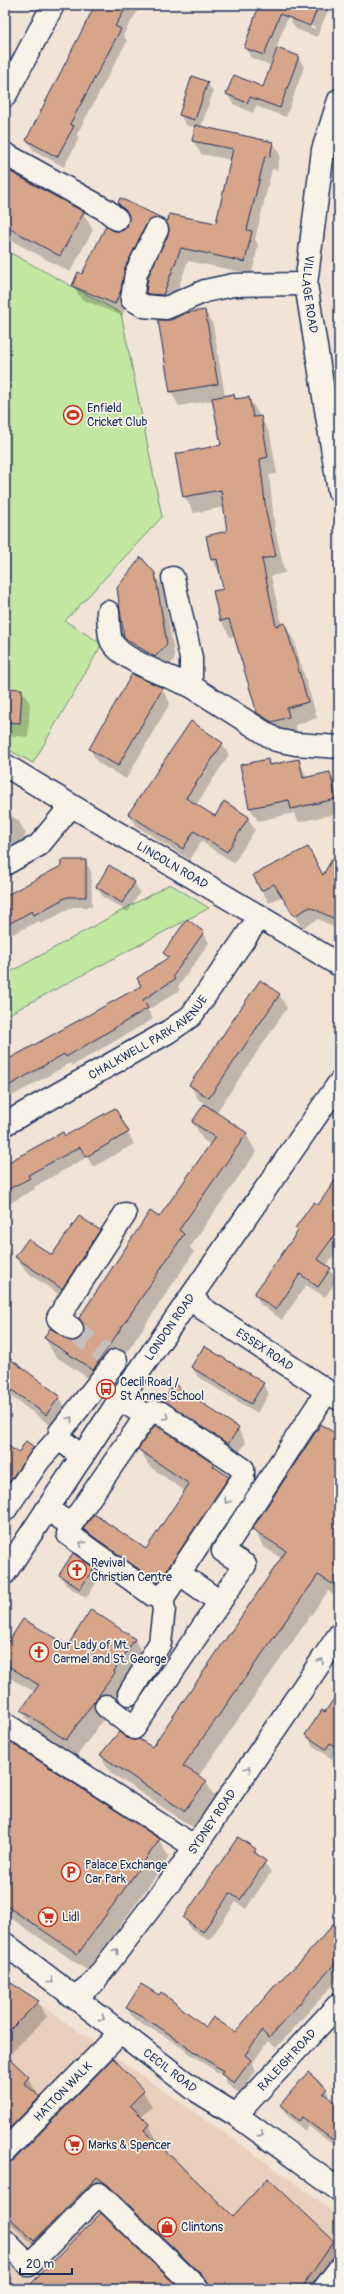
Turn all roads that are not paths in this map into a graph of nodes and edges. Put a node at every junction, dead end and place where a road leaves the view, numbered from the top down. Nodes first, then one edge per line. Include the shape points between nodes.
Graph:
1 (53, 5) edge
2 (10, 74) edge
3 (5, 96) edge
4 (339, 100) edge
5 (5, 154) edge
6 (117, 219) dead end
7 (157, 230) dead end
8 (306, 284) junction
9 (339, 491) edge
10 (173, 578) dead end
11 (108, 612) dead end
12 (191, 686) junction
13 (339, 747) edge
14 (5, 765) edge
15 (71, 806) junction
16 (5, 864) edge
17 (260, 916) junction
18 (339, 965) edge
19 (339, 1083) edge
20 (5, 1124) edge
21 (125, 1214) dead end
22 (192, 1297) junction
23 (72, 1329) tunnel mouth
24 (136, 1377) junction
25 (328, 1391) edge
26 (120, 1399) junction
27 (146, 1416) junction
28 (59, 1438) junction
29 (273, 1450) dead end
30 (82, 1457) junction
31 (47, 1509) junction
32 (5, 1510) edge
33 (71, 1525) junction
34 (5, 1573) edge
35 (190, 1581) dead end
36 (162, 1599) junction
37 (220, 1602) junction
38 (339, 1634) edge
39 (129, 1694) dead end
40 (106, 1706) dead end
41 (5, 1724) edge
42 (195, 1847) junction
43 (5, 1944) edge
44 (70, 1995) junction
45 (339, 2004) edge
46 (121, 2032) junction
47 (236, 2115) junction
48 (5, 2151) edge
49 (339, 2190) edge
50 (5, 2241) edge
51 (339, 2269) edge
52 (198, 2289) edge
53 (324, 2289) edge

1 - 2 street
2 - 3 street
4 - 8 street, VILLAGE ROAD via 324,150
5 - 6 street via 99,206
7 - 8 street via 136,274 132,299 144,306 166,308 205,292 234,285
8 - 9 street, VILLAGE ROAD
10 - 12 street via 191,658
11 - 12 street via 111,640 123,653 165,676
12 - 13 street via 276,740
14 - 15 street, LINCOLN ROAD
15 - 16 street via 39,845
15 - 17 street, LINCOLN ROAD
17 - 18 street, LINCOLN ROAD
17 - 20 street, CHALKWELL PARK AVENUE via 191,1016 168,1032
19 - 22 street, LONDON ROAD
21 - 23 street via 58,1318
22 - 24 street, LONDON ROAD
22 - 25 street, ESSEX ROAD via 202,1308
24 - 26 street, LONDON ROAD
28 -> 24 street via 60,1432 110,1357
25 - 29 street
25 - 37 street via 223,1551 245,1565
26 - 27 street
26 - 30 street, LONDON ROAD
27 - 33 street
27 -> 36 street via 153,1412 160,1413 243,1469 243,1478
28 - 30 street
28 - 32 street
30 - 31 street, LONDON ROAD
31 - 33 street
31 - 34 street, LONDON ROAD
36 -> 33 street via 68,1534
35 - 37 street
36 - 39 street via 164,1609 160,1643
37 - 40 street via 134,1728
42 -> 38 street, SYDNEY ROAD
41 - 42 street
44 -> 42 street, SYDNEY ROAD via 80,1993 93,1983
43 -> 44 street, CECIL ROAD
44 -> 46 street, CECIL ROAD
45 - 47 street, RALEIGH ROAD
46 - 47 street, CECIL ROAD via 194,2089
46 - 48 street, HATTON WALK
47 -> 49 street, CECIL ROAD
50 - 52 street via 29,2265 99,2194
51 - 53 street

